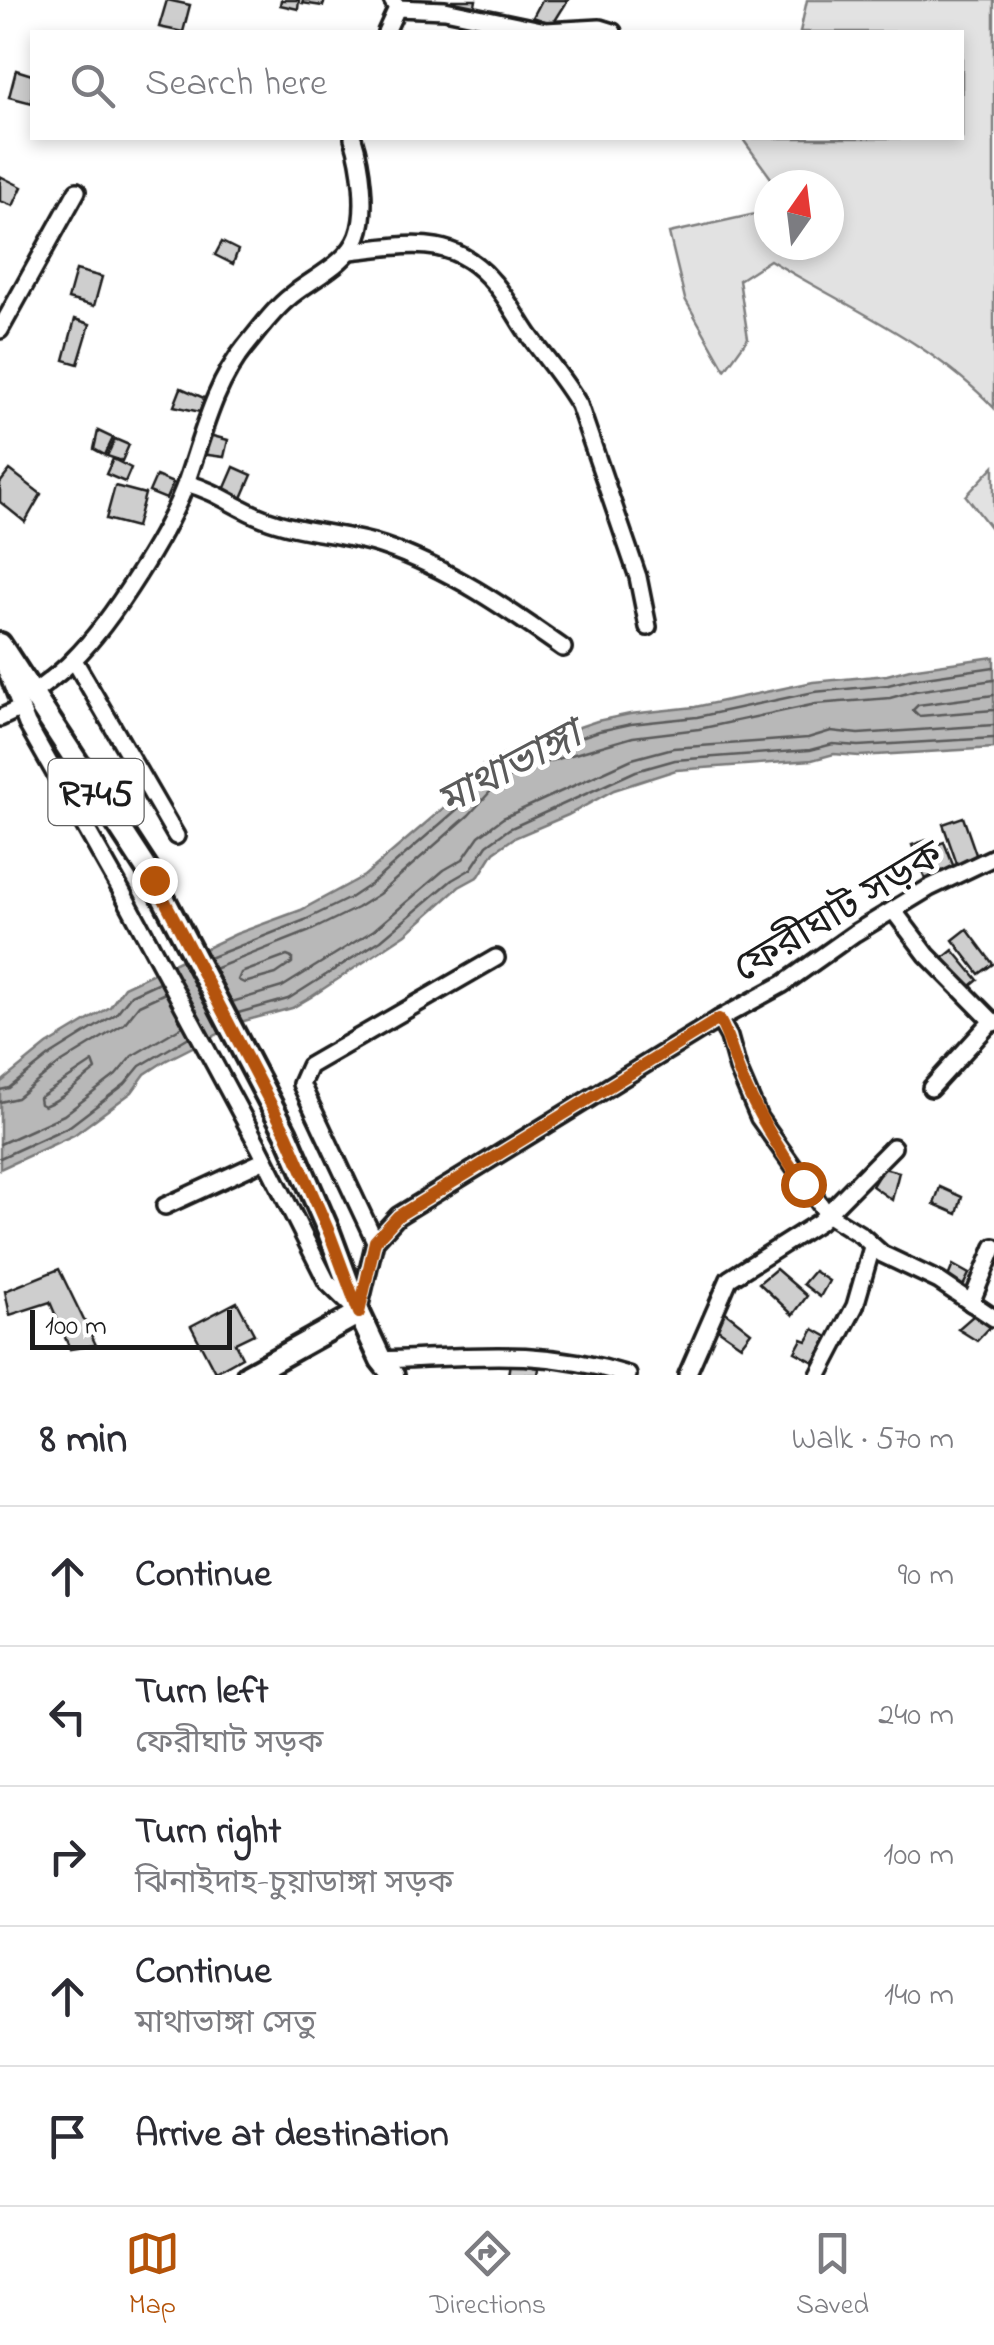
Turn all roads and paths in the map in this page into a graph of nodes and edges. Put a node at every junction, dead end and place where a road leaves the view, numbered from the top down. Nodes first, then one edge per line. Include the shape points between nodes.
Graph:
1 (395, 4) edge
2 (387, 30) edge
3 (541, 30) edge
4 (564, 30) edge
5 (607, 30) edge
6 (354, 140) edge
7 (77, 192) dead end
8 (351, 251) junction
9 (0, 330) edge
10 (186, 483) junction
11 (648, 626) dead end
12 (0, 644) edge
13 (563, 648) dead end
14 (0, 654) edge
15 (74, 660) junction
16 (26, 702) junction
17 (0, 718) edge
18 (176, 836) dead end
19 (994, 857) edge
20 (894, 910) junction
21 (496, 958) dead end
22 (719, 1019) junction
23 (993, 1022) edge
24 (931, 1088) dead end
25 (893, 1146) dead end
26 (262, 1154) junction
27 (165, 1206) dead end
28 (826, 1214) junction
29 (375, 1241) junction
30 (872, 1247) junction
31 (994, 1247) edge
32 (970, 1303) junction
33 (359, 1313) junction
34 (994, 1318) edge
35 (387, 1368) edge
36 (248, 1375) edge
37 (628, 1375) edge
38 (687, 1375) edge
39 (820, 1375) edge

1 - 2 street
1 - 3 street
4 - 5 street
6 - 8 street via 362,187 360,232
7 - 9 street
8 - 10 street via 288,298 242,351 211,408
8 - 11 street via 442,247 461,252 496,284 578,405 638,577
10 - 13 street via 262,518 410,558 474,587
10 - 15 street via 128,590
12 - 16 main road, R745
14 - 16 street
15 - 16 street
15 - 18 street
16 - 17 street
16 - 26 street
16 - 33 main road, R745 via 154,880 286,1133
19 - 20 street, ফেরীঘাট সড়ক
20 - 22 street, ফেরীঘাট সড়ক
20 - 23 street via 927,956
21 - 29 street via 309,1066 301,1077
22 - 28 street via 760,1118
22 - 29 street, ফেরীঘাট সড়ক via 441,1188 398,1216
23 - 24 street
25 - 28 street
26 - 27 street
26 - 33 street via 327,1282
28 - 30 street
28 - 38 street via 730,1279
29 - 33 street
30 - 32 street
30 - 39 street via 854,1306
31 - 32 street
32 - 34 street
33 - 35 main road
33 - 36 main road
35 - 37 street via 504,1353

